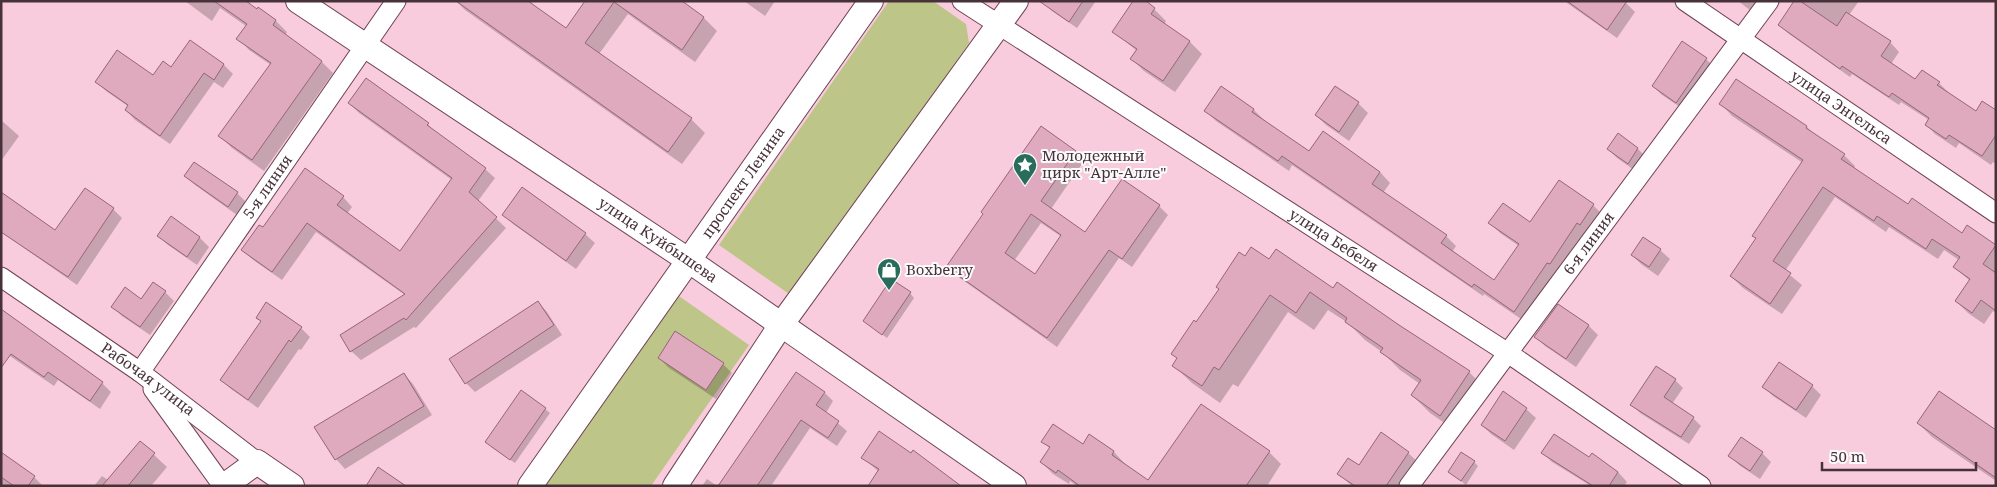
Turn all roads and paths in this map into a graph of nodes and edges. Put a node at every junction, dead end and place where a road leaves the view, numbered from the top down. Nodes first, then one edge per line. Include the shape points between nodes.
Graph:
1 (298, 1) edge
2 (396, 1) edge
3 (871, 1) edge
4 (962, 1) edge
5 (1016, 1) edge
6 (1685, 1) edge
7 (1769, 1) edge
8 (999, 24) junction
9 (1740, 40) junction
10 (365, 46) junction
11 (1996, 213) edge
12 (688, 260) junction
13 (1, 276) edge
14 (780, 324) junction
15 (1508, 353) junction
16 (140, 372) junction
17 (257, 462) junction
18 (223, 486) edge
19 (292, 486) edge
20 (530, 486) edge
21 (675, 486) edge
22 (1014, 486) edge
23 (1409, 486) edge
24 (1701, 486) edge

1 - 10 street, улица Куйбышева
2 - 10 street, 5-я линия
3 - 12 street, проспект Ленина
4 - 8 street, улица Бебеля
5 - 8 street
6 - 9 street, улица Энгельса
7 - 9 street, 6-я линия
8 - 14 street
8 - 15 street, улица Бебеля
9 - 11 street, улица Энгельса
9 - 15 street, 6-я линия
10 - 12 street, улица Куйбышева
10 - 16 street, 5-я линия
12 - 14 street, улица Куйбышева
12 - 20 street, проспект Ленина
13 - 16 street, Рабочая улица
14 - 21 street
14 - 22 street, улица Куйбышева
15 - 23 street, 6-я линия
15 - 24 street, улица Бебеля
16 - 17 street, Рабочая улица
16 - 18 street
17 - 18 street
17 - 19 street, Рабочая улица

